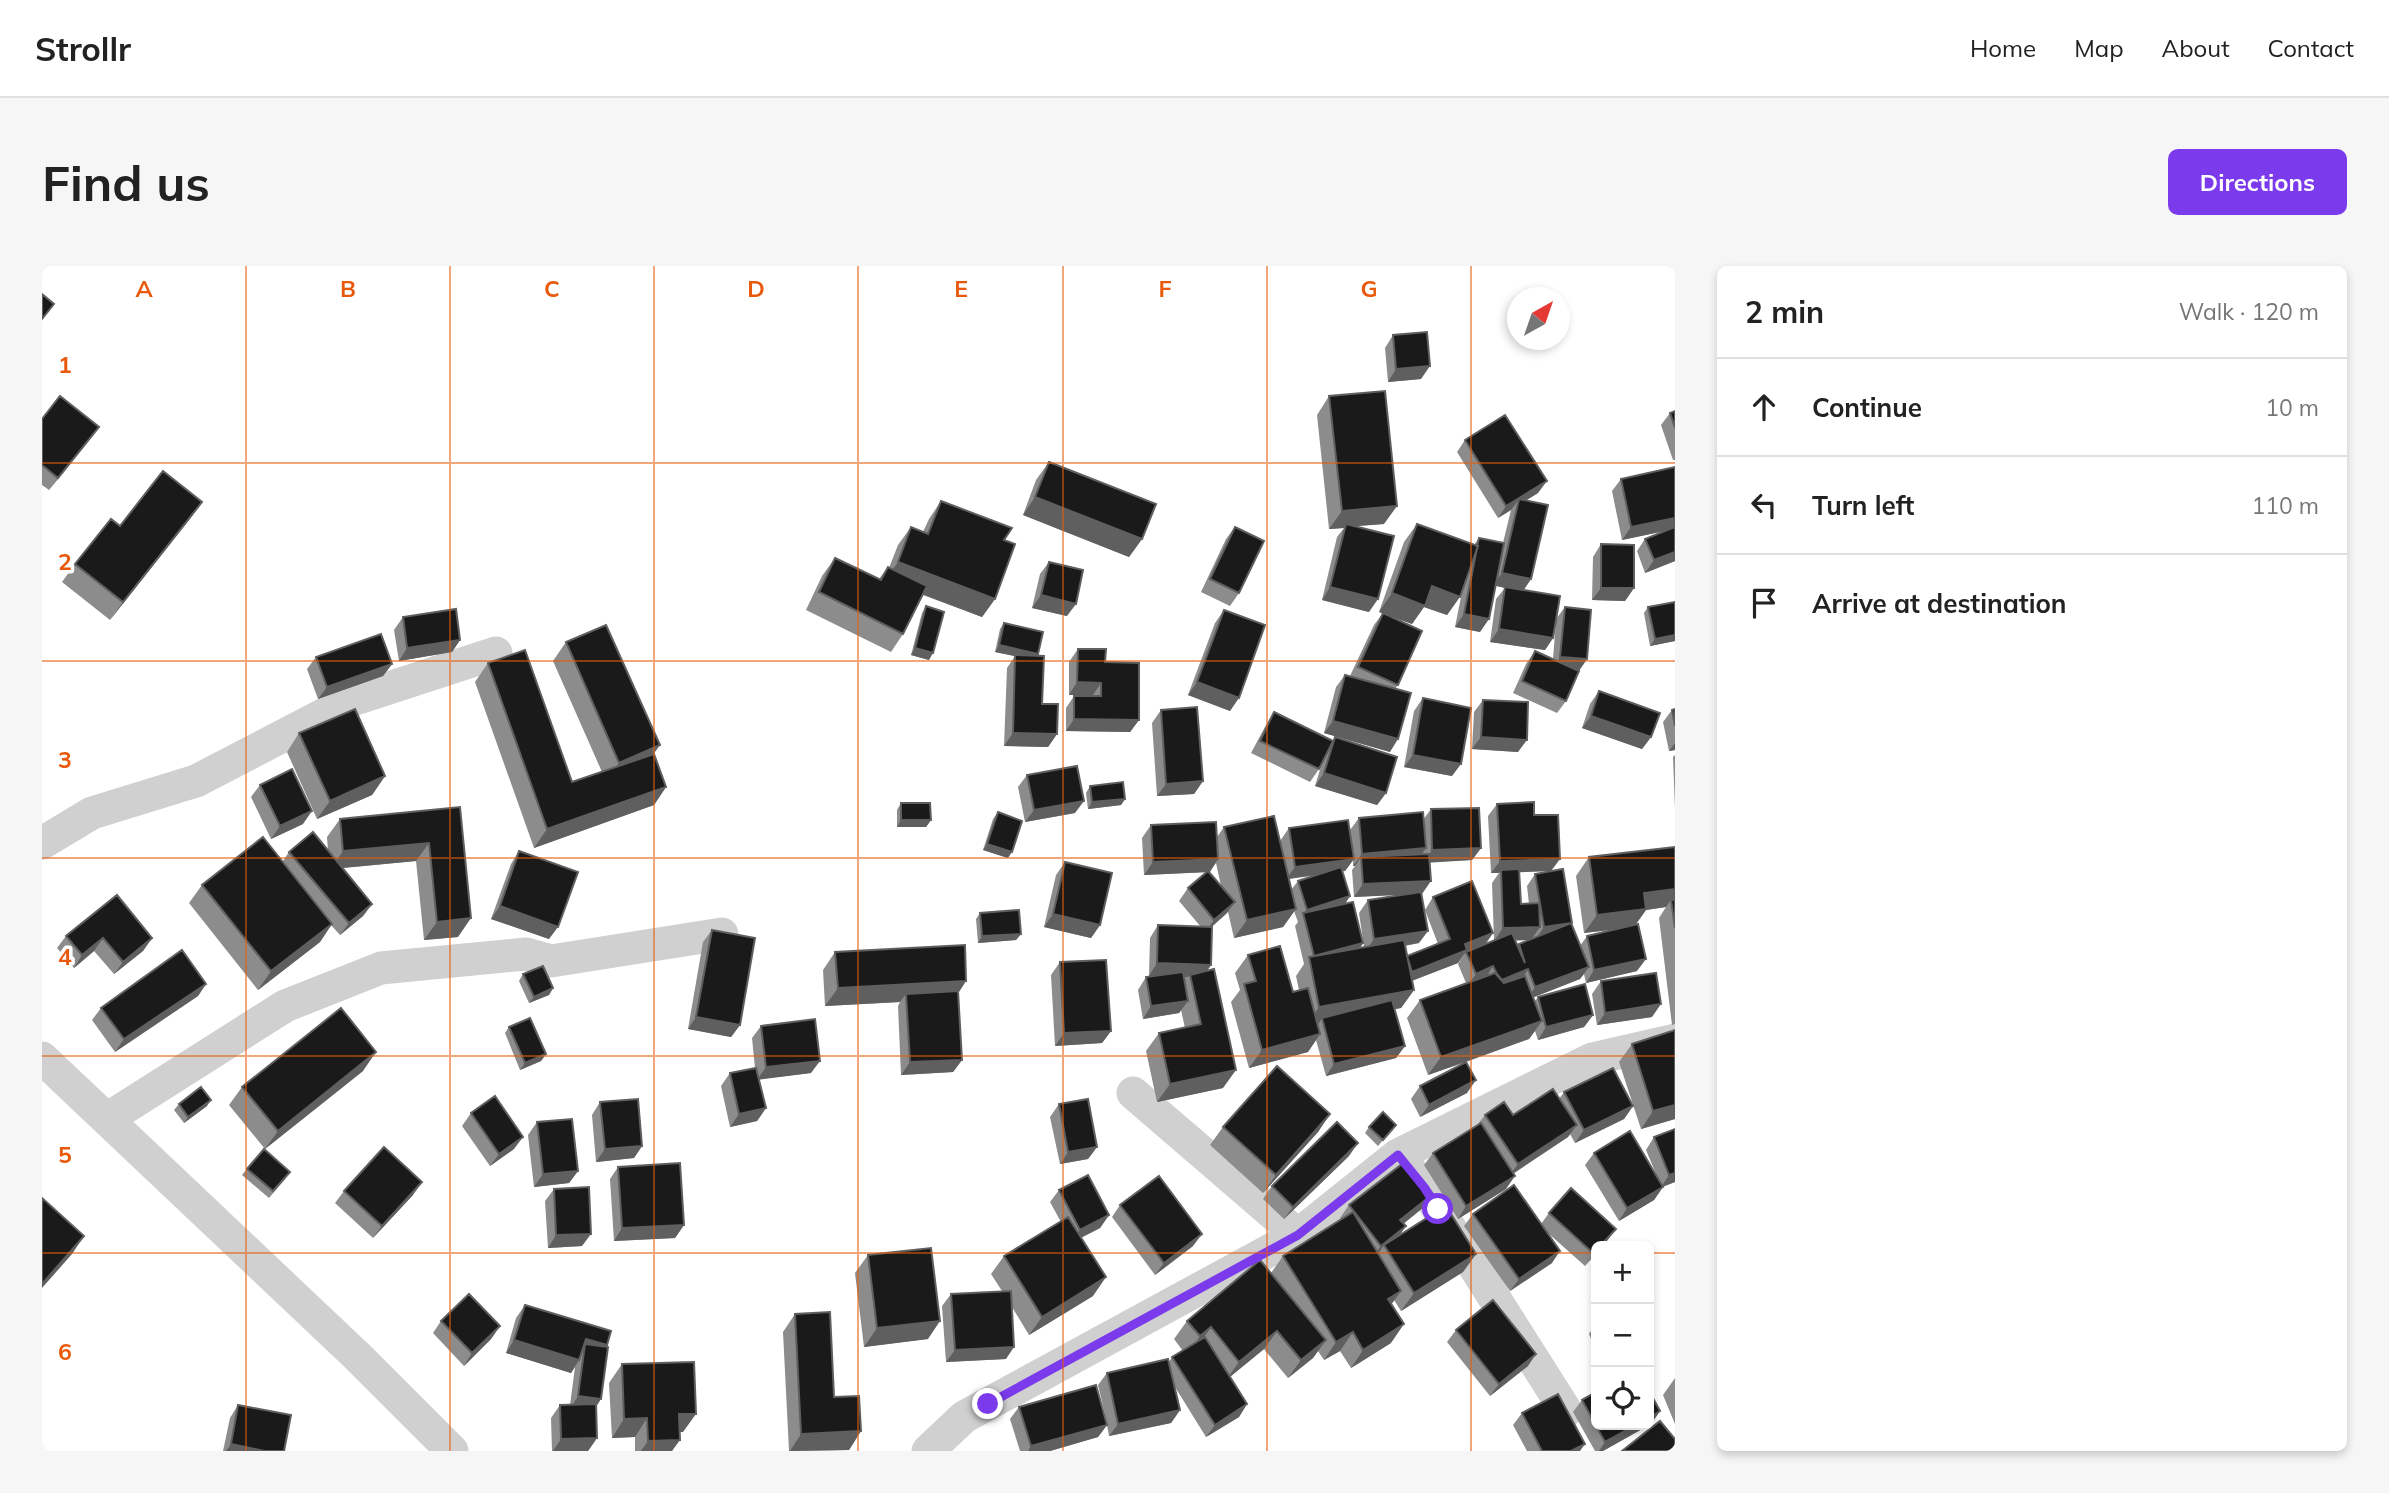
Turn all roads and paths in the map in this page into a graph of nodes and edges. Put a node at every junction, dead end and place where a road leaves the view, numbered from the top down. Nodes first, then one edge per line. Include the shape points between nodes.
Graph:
1 (496, 653) dead end
2 (42, 843) edge
3 (722, 933) edge
4 (1675, 1040) edge
5 (42, 1058) edge
6 (1133, 1093) dead end
7 (107, 1119) junction
8 (1398, 1155) junction
9 (1298, 1235) junction
10 (1566, 1411) edge
11 (452, 1451) edge
12 (928, 1451) edge

1 - 2 street via 352,700 196,781 92,813
3 - 7 street via 551,961 526,954 381,968 285,1006
4 - 8 street via 1592,1059
5 - 7 street
6 - 9 street
7 - 11 street
8 - 9 street
8 - 10 street via 1424,1187
9 - 12 street via 964,1417

